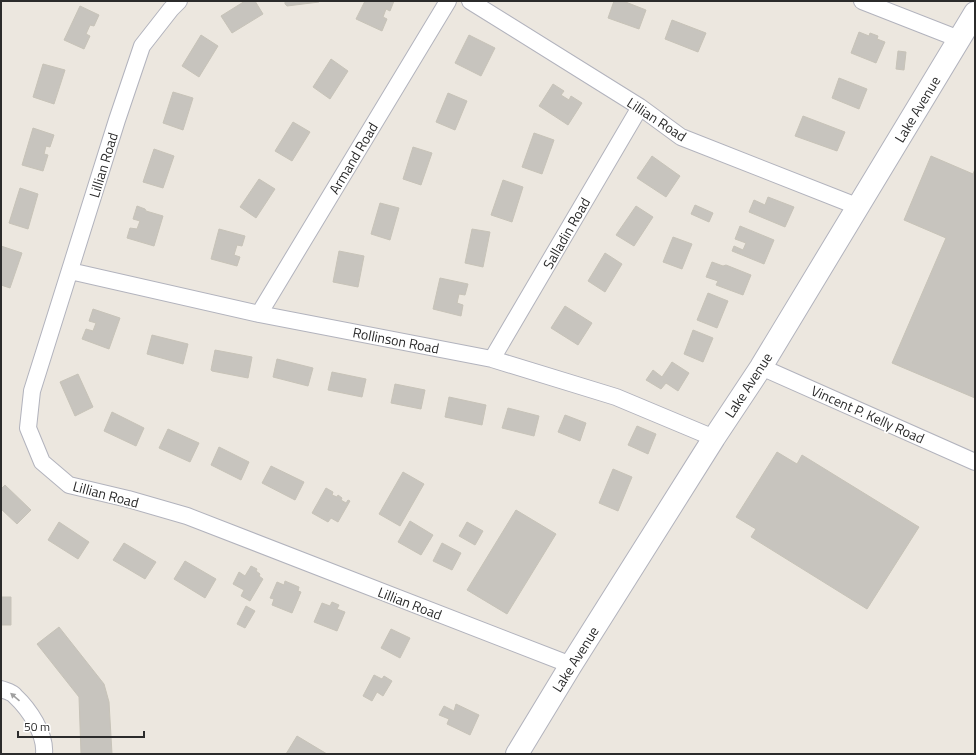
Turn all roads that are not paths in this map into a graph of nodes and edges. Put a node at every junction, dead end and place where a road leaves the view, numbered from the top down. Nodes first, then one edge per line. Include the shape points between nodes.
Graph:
1 (180, 1) edge
2 (448, 1) edge
3 (470, 1) edge
4 (862, 1) edge
5 (975, 13) edge
6 (959, 39) junction
7 (640, 107) junction
8 (858, 207) junction
9 (70, 271) junction
10 (259, 314) junction
11 (492, 359) junction
12 (761, 367) junction
13 (714, 438) junction
14 (975, 462) edge
15 (571, 665) junction
16 (1, 689) edge
17 (44, 754) edge
18 (517, 754) edge

1 - 9 street, Lillian Road via 142,46
2 - 10 street, Armand Road
3 - 7 street, Lillian Road
4 - 6 street
5 - 6 main road, Lake Avenue
6 - 8 main road, Lake Avenue
7 - 8 street, Lillian Road via 682,137
7 - 11 street, Salladin Road
8 - 12 main road, Lake Avenue
9 - 10 street, Rollinson Road
9 - 15 street, Lillian Road via 32,391 28,428 42,462 69,485 187,516
10 - 11 street, Rollinson Road
11 - 13 street, Rollinson Road via 616,397
12 - 13 main road, Lake Avenue
12 - 14 street, Vincent P. Kelly Road
13 - 15 main road, Lake Avenue
15 - 18 main road, Lake Avenue
17 -> 16 street via 45,749 36,722 14,694

